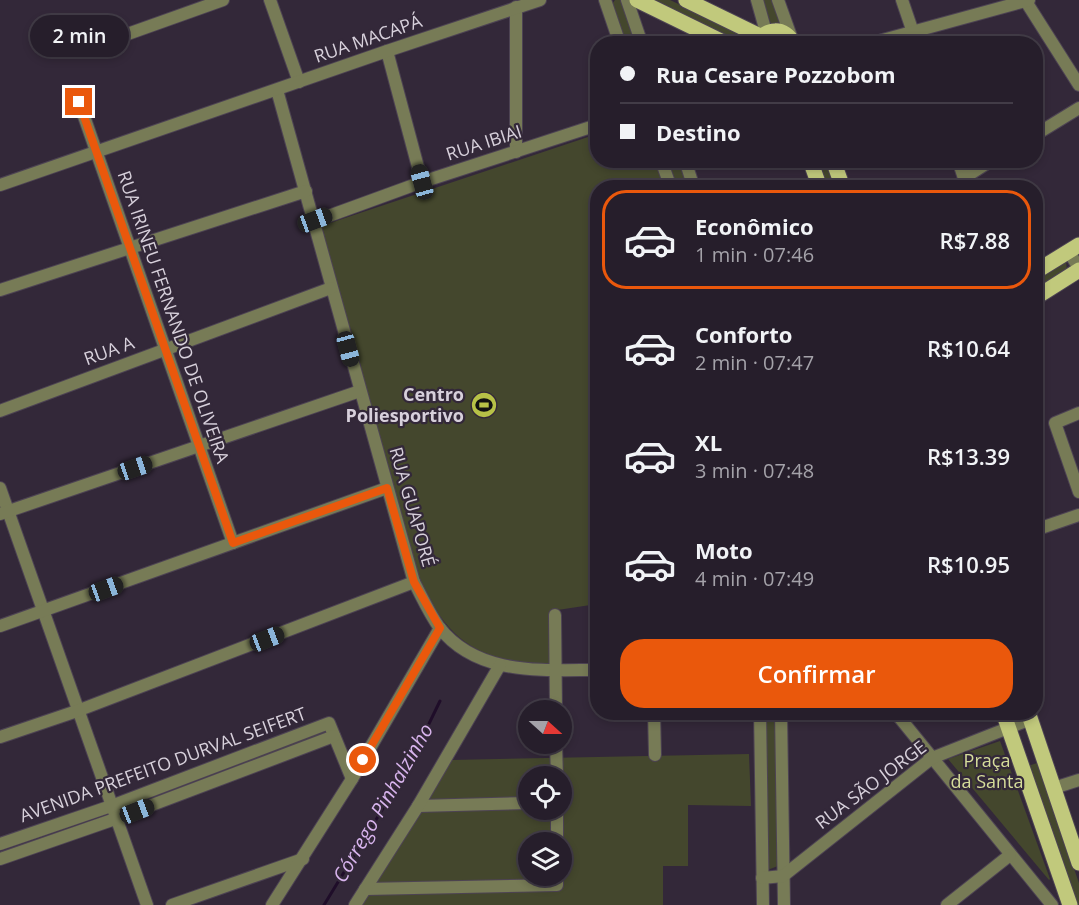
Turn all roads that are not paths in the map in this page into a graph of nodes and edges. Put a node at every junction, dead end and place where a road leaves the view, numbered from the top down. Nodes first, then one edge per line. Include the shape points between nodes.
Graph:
1 (223, 0) edge
2 (270, 0) edge
3 (540, 0) edge
4 (605, 0) edge
5 (686, 0) edge
6 (757, 0) edge
7 (778, 0) edge
8 (902, 0) edge
9 (1027, 1) edge
10 (635, 5) edge
11 (516, 7) junction
12 (617, 36) edge
13 (641, 36) edge
14 (709, 36) edge
15 (759, 36) edge
16 (761, 36) edge
17 (763, 36) edge
18 (788, 36) edge
19 (791, 36) edge
20 (914, 36) edge
21 (921, 36) edge
22 (108, 41) dead end
23 (387, 51) junction
24 (299, 82) junction
25 (1079, 85) edge
26 (277, 90) junction
27 (79, 102) dead end
28 (1079, 108) edge
29 (590, 127) edge
30 (1043, 130) edge
31 (96, 152) junction
32 (516, 152) junction
33 (982, 168) edge
34 (966, 180) edge
35 (422, 182) junction
36 (0, 185) edge
37 (306, 191) junction
38 (315, 220) junction
39 (129, 247) junction
40 (1074, 249) edge
41 (1043, 267) edge
42 (1079, 269) edge
43 (331, 288) junction
44 (0, 290) edge
45 (1043, 293) edge
46 (165, 350) junction
47 (360, 391) junction
48 (0, 411) edge
49 (1079, 413) edge
50 (199, 446) junction
51 (0, 488) edge
52 (387, 488) junction
53 (1079, 492) edge
54 (4, 513) edge
55 (1079, 515) edge
56 (1043, 527) edge
57 (233, 543) junction
58 (414, 582) junction
59 (42, 612) junction
60 (555, 615) dead end
61 (0, 626) edge
62 (440, 628) junction
63 (500, 665) junction
64 (556, 670) junction
65 (590, 670) edge
66 (556, 700) edge
67 (77, 711) junction
68 (654, 720) edge
69 (760, 720) edge
70 (781, 720) edge
71 (901, 720) edge
72 (1006, 720) edge
73 (1030, 720) edge
74 (334, 736) junction
75 (0, 737) edge
76 (655, 754) dead end
77 (932, 758) junction
78 (1046, 763) junction
79 (1022, 765) junction
80 (352, 779) junction
81 (1079, 780) edge
82 (1054, 788) junction
83 (518, 803) edge
84 (111, 806) junction
85 (418, 806) junction
86 (115, 819) junction
87 (0, 843) edge
88 (1010, 855) junction
89 (0, 858) edge
90 (303, 859) junction
91 (1079, 863) edge
92 (783, 876) junction
93 (762, 878) junction
94 (518, 882) edge
95 (365, 889) junction
96 (147, 905) edge
97 (172, 905) edge
98 (272, 905) edge
99 (355, 905) edge
100 (763, 905) edge
101 (784, 905) edge
102 (947, 905) edge
103 (1052, 905) edge
104 (1070, 905) edge

1 - 22 street
2 - 24 street
3 - 11 street, RUA MACAPÁ
4 - 12 street
5 - 15 main road
6 - 16 street
7 - 19 street
8 - 20 street
9 - 21 street
9 - 25 street
10 - 13 street
10 - 14 main road
11 - 23 street, RUA MACAPÁ
11 - 32 street
17 - 18 main road via 776,30
23 - 24 street, RUA MACAPÁ
23 - 35 street
24 - 26 street, RUA MACAPÁ
26 - 31 street, RUA MACAPÁ
26 - 37 street, RUA GUAPORÉ
27 - 31 street, RUA IRINEU FERNANDO DE OLIVEIRA
28 - 30 street
29 - 32 street, RUA IBIAI
31 - 36 street, RUA MACAPÁ
31 - 39 street, RUA IRINEU FERNANDO DE OLIVEIRA
32 - 35 street, RUA IBIAI
33 - 34 street
35 - 38 street, RUA IBIAI
37 - 38 street, RUA GUAPORÉ
37 - 39 street
38 - 43 street, RUA GUAPORÉ
39 - 44 street
39 - 46 street, RUA IRINEU FERNANDO DE OLIVEIRA
40 - 41 main road
40 - 42 street
42 - 45 main road
43 - 46 street, RUA A
43 - 47 street, RUA GUAPORÉ
46 - 48 street, RUA A
46 - 50 street, RUA IRINEU FERNANDO DE OLIVEIRA
47 - 50 street
47 - 52 street, RUA GUAPORÉ
49 - 53 street via 1055,423
50 - 54 street
50 - 57 street, RUA IRINEU FERNANDO DE OLIVEIRA
51 - 54 street
52 - 57 street
52 - 58 street, RUA GUAPORÉ
54 - 59 street
55 - 56 street
57 - 59 street
58 - 62 street, RUA GUAPORÉ
58 - 67 street
59 - 61 street
59 - 67 street
60 - 64 street
62 - 63 street, RUA GUAPORÉ via 462,648
62 - 80 street
63 - 64 street, RUA GUAPORÉ
63 - 85 street
64 - 65 street, RUA GUAPORÉ
64 - 66 street
67 - 75 street
67 - 84 street
68 - 76 street
69 - 93 street
70 - 92 street
71 - 77 street
72 - 77 street, RUA SÃO JORGE
72 - 79 main road
73 - 78 main road
74 - 80 street
74 - 84 street, AVENIDA PREFEITO DURVAL SEIFERT via 329,723
74 - 86 street, AVENIDA PREFEITO DURVAL SEIFERT
77 - 88 street
77 - 92 street, RUA SÃO JORGE
78 - 79 main road via 1030,756
78 - 82 main road
79 - 104 main road
80 - 90 street
81 - 82 street
82 - 91 main road
83 - 85 street
84 - 86 street
84 - 87 street, AVENIDA PREFEITO DURVAL SEIFERT
85 - 95 street
86 - 89 street, AVENIDA PREFEITO DURVAL SEIFERT
86 - 96 street
88 - 102 street
88 - 103 street
90 - 97 street
90 - 98 street
92 - 93 street
92 - 101 street
93 - 100 street
94 - 95 street
95 - 99 street

